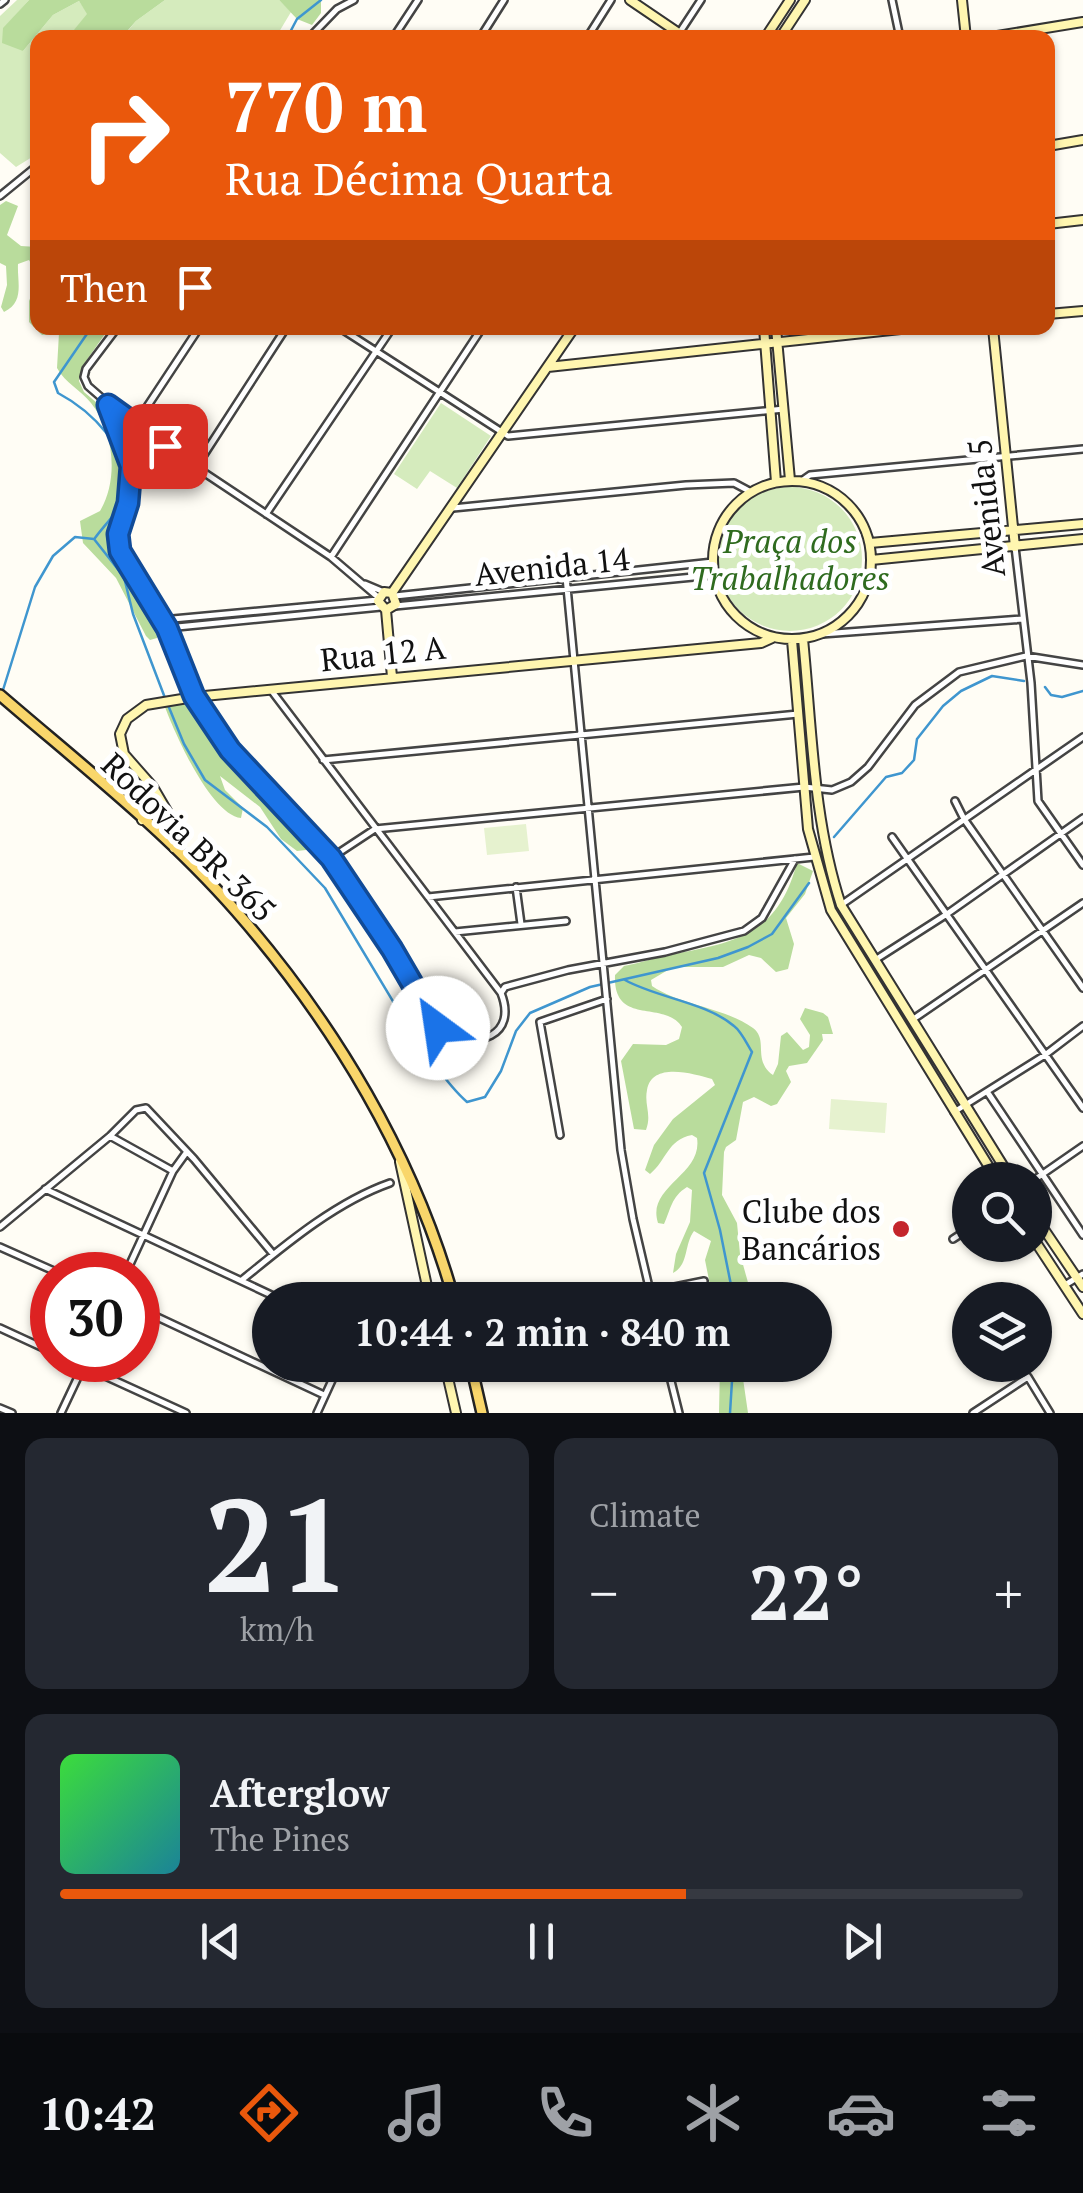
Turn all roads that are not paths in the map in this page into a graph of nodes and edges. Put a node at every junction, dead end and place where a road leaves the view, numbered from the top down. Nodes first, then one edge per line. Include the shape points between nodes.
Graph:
1 (354, 0) edge
2 (418, 0) edge
3 (504, 0) edge
4 (611, 0) edge
5 (630, 0) edge
6 (701, 0) edge
7 (790, 0) edge
8 (805, 0) edge
9 (892, 0) edge
10 (962, 0) edge
11 (1083, 22) edge
12 (316, 30) edge
13 (398, 30) edge
14 (485, 30) edge
15 (592, 30) edge
16 (672, 30) edge
17 (684, 30) edge
18 (770, 30) edge
19 (785, 30) edge
20 (898, 30) edge
21 (965, 30) edge
22 (1034, 30) edge
23 (1083, 140) edge
24 (1055, 145) edge
25 (30, 172) edge
26 (0, 196) edge
27 (1083, 220) edge
28 (1055, 223) edge
29 (1083, 310) edge
30 (1055, 313) edge
31 (112, 335) edge
32 (194, 335) edge
33 (281, 335) edge
34 (351, 335) edge
35 (387, 335) edge
36 (477, 335) edge
37 (569, 335) edge
38 (764, 335) edge
39 (777, 335) edge
40 (839, 335) edge
41 (994, 335) edge
42 (778, 341) junction
43 (765, 342) junction
44 (376, 351) junction
45 (548, 367) junction
46 (438, 393) junction
47 (108, 405) junction
48 (784, 409) junction
49 (770, 410) junction
50 (134, 426) junction
51 (502, 434) junction
52 (1083, 448) edge
53 (1004, 456) junction
54 (196, 467) junction
55 (795, 481) junction
56 (776, 482) junction
57 (751, 492) junction
58 (452, 508) junction
59 (266, 514) junction
60 (1083, 524) edge
61 (1013, 531) junction
62 (1083, 540) edge
63 (870, 543) junction
64 (1015, 547) junction
65 (331, 556) junction
66 (872, 560) junction
67 (713, 562) junction
68 (714, 576) junction
69 (566, 577) junction
70 (568, 589) junction
71 (386, 600) junction
72 (1023, 619) junction
73 (162, 620) junction
74 (167, 628) junction
75 (822, 634) junction
76 (772, 638) junction
77 (803, 639) junction
78 (792, 640) junction
79 (1026, 656) junction
80 (575, 661) junction
81 (1083, 665) edge
82 (392, 676) junction
83 (271, 690) junction
84 (0, 694) edge
85 (194, 696) junction
86 (798, 714) junction
87 (583, 734) junction
88 (1083, 736) edge
89 (323, 760) junction
90 (1036, 770) junction
91 (804, 787) junction
92 (816, 788) junction
93 (159, 798) junction
94 (955, 802) dead end
95 (590, 808) junction
96 (1083, 818) edge
97 (142, 820) junction
98 (964, 820) junction
99 (375, 829) junction
100 (1060, 833) junction
101 (892, 838) dead end
102 (174, 849) junction
103 (814, 857) junction
104 (331, 858) junction
105 (796, 859) junction
106 (908, 859) junction
107 (1083, 865) edge
108 (1002, 874) junction
109 (596, 879) junction
110 (516, 888) junction
111 (428, 897) junction
112 (1083, 904) edge
113 (841, 905) junction
114 (946, 914) junction
115 (566, 922) dead end
116 (522, 925) junction
117 (454, 932) junction
118 (1044, 932) junction
119 (875, 960) junction
120 (603, 963) junction
121 (862, 965) junction
122 (987, 972) junction
123 (1083, 988) edge
124 (501, 992) junction
125 (608, 999) junction
126 (912, 1020) junction
127 (1083, 1026) edge
128 (1045, 1055) junction
129 (988, 1093) junction
130 (966, 1107) junction
131 (1083, 1108) edge
132 (954, 1112) junction
133 (560, 1135) dead end
134 (110, 1136) junction
135 (1083, 1146) edge
136 (187, 1152) junction
137 (399, 1158) junction
138 (986, 1162) edge
139 (1001, 1162) edge
140 (1035, 1162) edge
141 (1052, 1168) edge
142 (173, 1171) junction
143 (390, 1183) dead end
144 (1052, 1188) edge
145 (45, 1189) junction
146 (0, 1227) edge
147 (142, 1233) junction
148 (1083, 1234) edge
149 (1052, 1241) edge
150 (0, 1247) edge
151 (134, 1252) edge
152 (273, 1254) junction
153 (30, 1260) edge
154 (1050, 1262) edge
155 (1080, 1276) edge
156 (242, 1280) junction
157 (704, 1281) dead end
158 (426, 1282) edge
159 (449, 1282) edge
160 (648, 1282) edge
161 (699, 1282) edge
162 (252, 1285) edge
163 (1065, 1285) junction
164 (1083, 1287) edge
165 (1083, 1314) edge
166 (160, 1318) edge
167 (0, 1328) edge
168 (30, 1342) edge
169 (75, 1382) edge
170 (123, 1382) edge
171 (331, 1382) edge
172 (449, 1382) edge
173 (475, 1382) edge
174 (672, 1382) edge
175 (324, 1396) junction
176 (0, 1408) edge
177 (12, 1413) edge
178 (61, 1413) edge
179 (186, 1413) edge
180 (317, 1413) edge
181 (456, 1413) edge
182 (482, 1413) edge
183 (679, 1413) edge
184 (973, 1413) edge
185 (1050, 1413) edge

1 - 12 street
2 - 13 street
3 - 14 street
4 - 15 street
5 - 16 main road
6 - 17 street
7 - 18 main road
8 - 19 main road
9 - 20 street
10 - 21 main road
11 - 22 main road
23 - 24 main road
25 - 26 street
27 - 28 main road
29 - 30 main road
31 - 47 street via 84,377
32 - 50 street
33 - 54 street
34 - 44 street
35 - 44 street
36 - 46 street
37 - 45 main road
38 - 43 main road
39 - 42 main road
40 - 42 main road
41 - 53 main road, Avenida 5
42 - 43 main road
42 - 48 main road
43 - 45 main road
43 - 49 main road
44 - 46 street
44 - 59 street
45 - 51 main road
46 - 51 street
46 - 65 street
47 - 50 street
47 - 73 street via 131,466 120,551
48 - 49 street
48 - 55 main road
49 - 51 street
49 - 56 main road
50 - 54 street
51 - 58 main road
52 - 53 street
53 - 55 street
53 - 61 main road, Avenida 5
54 - 59 street
55 - 56 main road
55 - 63 main road via 832,491 849,505
56 - 57 main road
57 - 58 street via 740,484 718,484
57 - 67 main road via 730,511
58 - 71 main road
59 - 65 street
60 - 61 main road
61 - 63 main road
61 - 64 main road, Avenida 5
62 - 64 main road
63 - 66 main road
64 - 66 main road
64 - 72 street, Avenida 5
65 - 71 street
66 - 75 main road via 858,604
67 - 68 main road
67 - 69 street, Avenida 14
68 - 70 street, Avenida 14
68 - 76 main road via 736,616
69 - 70 street
69 - 71 street, Avenida 14
70 - 71 street, Avenida 14
70 - 80 street
71 - 73 street, Avenida 14
71 - 74 street, Avenida 14
71 - 82 main road
72 - 75 street
72 - 79 street, Avenida 5
73 - 74 street
74 - 85 street
75 - 77 main road
76 - 78 main road
76 - 80 main road, Rua 12 A
77 - 78 main road
77 - 92 main road
78 - 86 main road
79 - 81 street
79 - 90 street, Avenida 5
79 - 92 street via 947,678 915,705 860,775 841,787
80 - 82 main road, Rua 12 A
80 - 87 street
82 - 83 main road, Rua 12 A
83 - 85 main road, Rua 12 A
83 - 89 street
84 - 97 main road, Rodovia BR-365
85 - 93 main road, Rua 12 A via 146,705 123,726 121,748
85 - 104 street via 230,750
86 - 87 street
86 - 91 main road
87 - 89 street
87 - 95 street
88 - 90 street
89 - 99 street
90 - 98 street
90 - 100 street, Avenida 5 via 1040,805
91 - 92 street
91 - 95 street
91 - 103 main road
92 - 113 main road
93 - 97 main road via 156,812
93 - 102 main road
94 - 98 street
95 - 99 street
95 - 109 street
96 - 100 street
97 - 102 main road, Rodovia BR-365
98 - 106 street
98 - 108 street
99 - 104 street
99 - 111 street
100 - 107 street, Avenida 5
100 - 108 street
101 - 106 street
102 - 137 main road, Rodovia BR-365 via 234,909 312,1007
103 - 105 street
103 - 121 main road via 831,910
104 - 124 street via 442,1032 462,1039 494,1035 506,1018
105 - 109 street
105 - 120 street via 754,925
106 - 113 street
106 - 114 street
108 - 114 street
108 - 118 street
109 - 110 street
109 - 120 street
110 - 111 street
110 - 116 street
111 - 117 street
112 - 118 street
113 - 119 main road
114 - 119 street
114 - 122 street
115 - 116 street
116 - 117 street
117 - 124 street
118 - 122 street
118 - 123 street
119 - 121 street
119 - 126 main road
120 - 124 street
120 - 125 street
121 - 132 main road
122 - 126 street
122 - 128 street
125 - 133 street via 540,1022
125 - 160 street via 621,1150
126 - 130 main road
127 - 128 street
128 - 129 street
128 - 131 street
129 - 130 street
129 - 140 street
130 - 132 street
130 - 139 main road
132 - 138 main road
134 - 136 street via 141,1108 152,1111
134 - 142 street
134 - 145 street
135 - 141 street
136 - 142 street
136 - 152 street
137 - 158 main road
137 - 159 main road, Rodovia BR-365
142 - 147 street
143 - 152 street via 367,1191
144 - 148 street
145 - 146 street
145 - 147 street
147 - 151 street
147 - 156 street
149 - 155 main road
150 - 153 street
152 - 156 street
154 - 163 main road
155 - 163 street
155 - 164 main road
156 - 162 street
157 - 161 street
163 - 165 main road
166 - 175 street
167 - 168 street
169 - 178 street
170 - 179 street
171 - 175 street
172 - 181 main road
173 - 182 main road
174 - 183 street
175 - 180 street
176 - 177 street
184 - 185 street via 1028,1378

